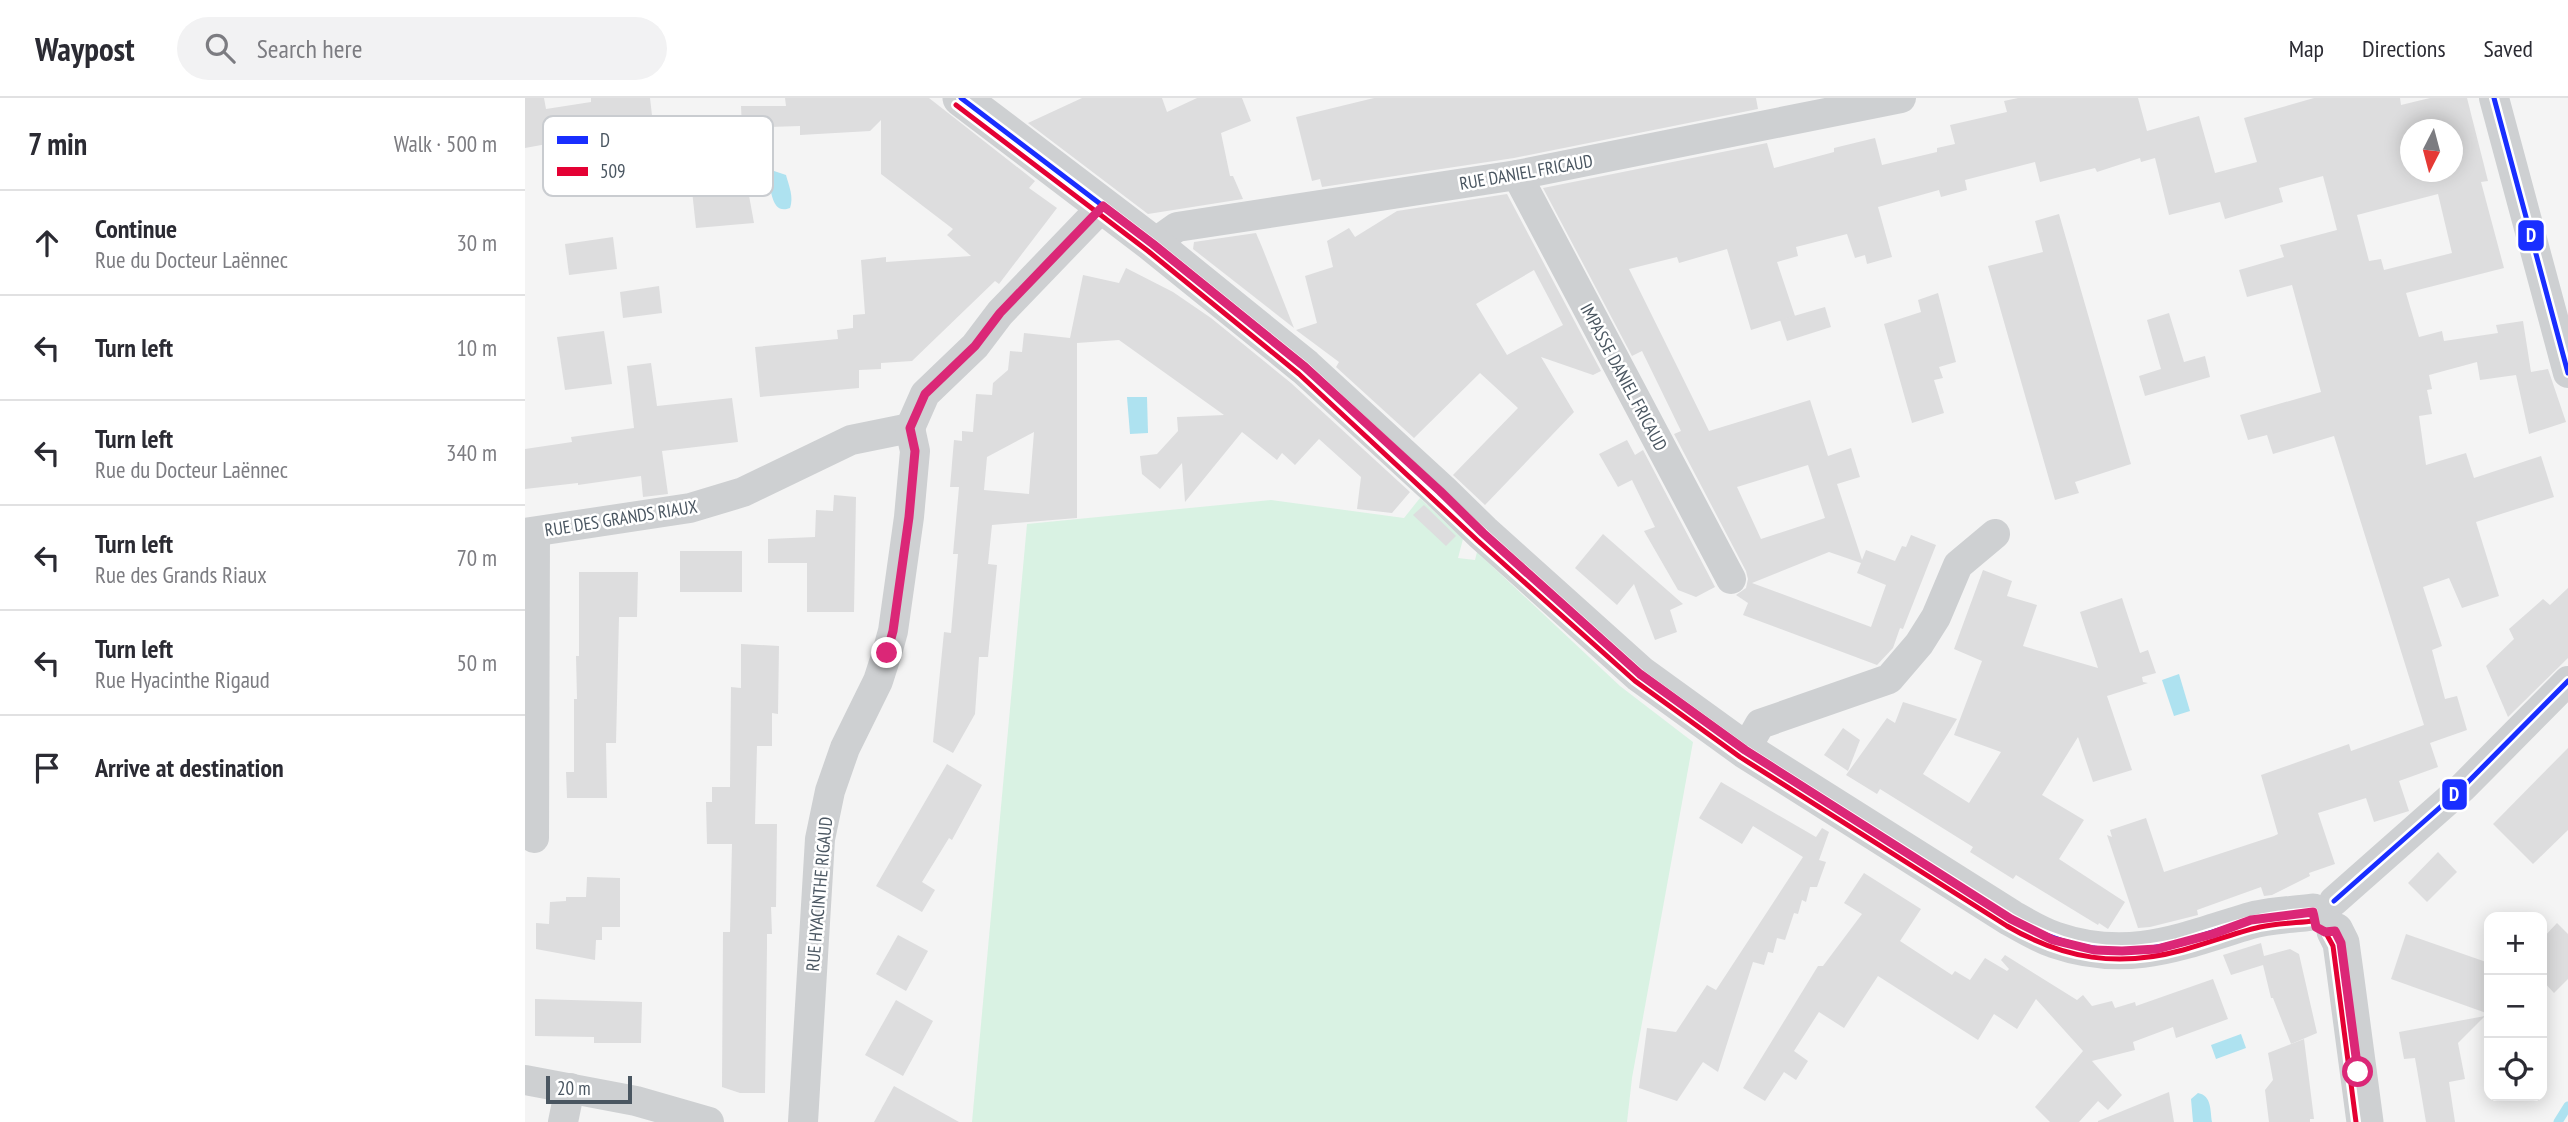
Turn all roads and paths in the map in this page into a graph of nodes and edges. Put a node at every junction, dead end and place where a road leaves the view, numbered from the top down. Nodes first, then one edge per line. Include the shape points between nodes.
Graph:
1 (961, 98) edge
2 (1901, 98) edge
3 (2494, 98) edge
4 (1517, 175) junction
5 (1103, 206) junction
6 (1153, 244) junction
7 (2568, 373) edge
8 (910, 428) junction
9 (530, 533) edge
10 (1995, 534) dead end
11 (1731, 579) dead end
12 (2568, 681) edge
13 (1745, 750) junction
14 (534, 838) dead end
15 (2327, 914) junction
16 (525, 1080) edge
17 (570, 1088) junction
18 (563, 1122) edge
19 (709, 1122) edge
20 (803, 1122) edge
21 (2365, 1122) edge

1 - 5 street
2 - 4 street, RUE DANIEL FRICAUD
3 - 7 street
4 - 6 street, RUE DANIEL FRICAUD via 1177,228
4 - 11 street, IMPASSE DANIEL FRICAUD
5 - 6 street
5 - 8 street via 925,394
6 - 13 street via 1305,367 1640,674
8 - 9 street, RUE DES GRANDS RIAUX via 851,440 743,492 690,508
8 - 20 street, RUE HYACINTHE RIGAUD via 915,451 893,631 879,681 845,748 820,839
9 - 14 street
10 - 13 street via 1958,565 1936,617 1889,679 1760,724
12 - 15 street
13 - 15 street via 2011,919 2053,940 2094,950 2157,949 2251,920
15 - 21 street via 2341,943
16 - 17 street
17 - 18 street
17 - 19 street

